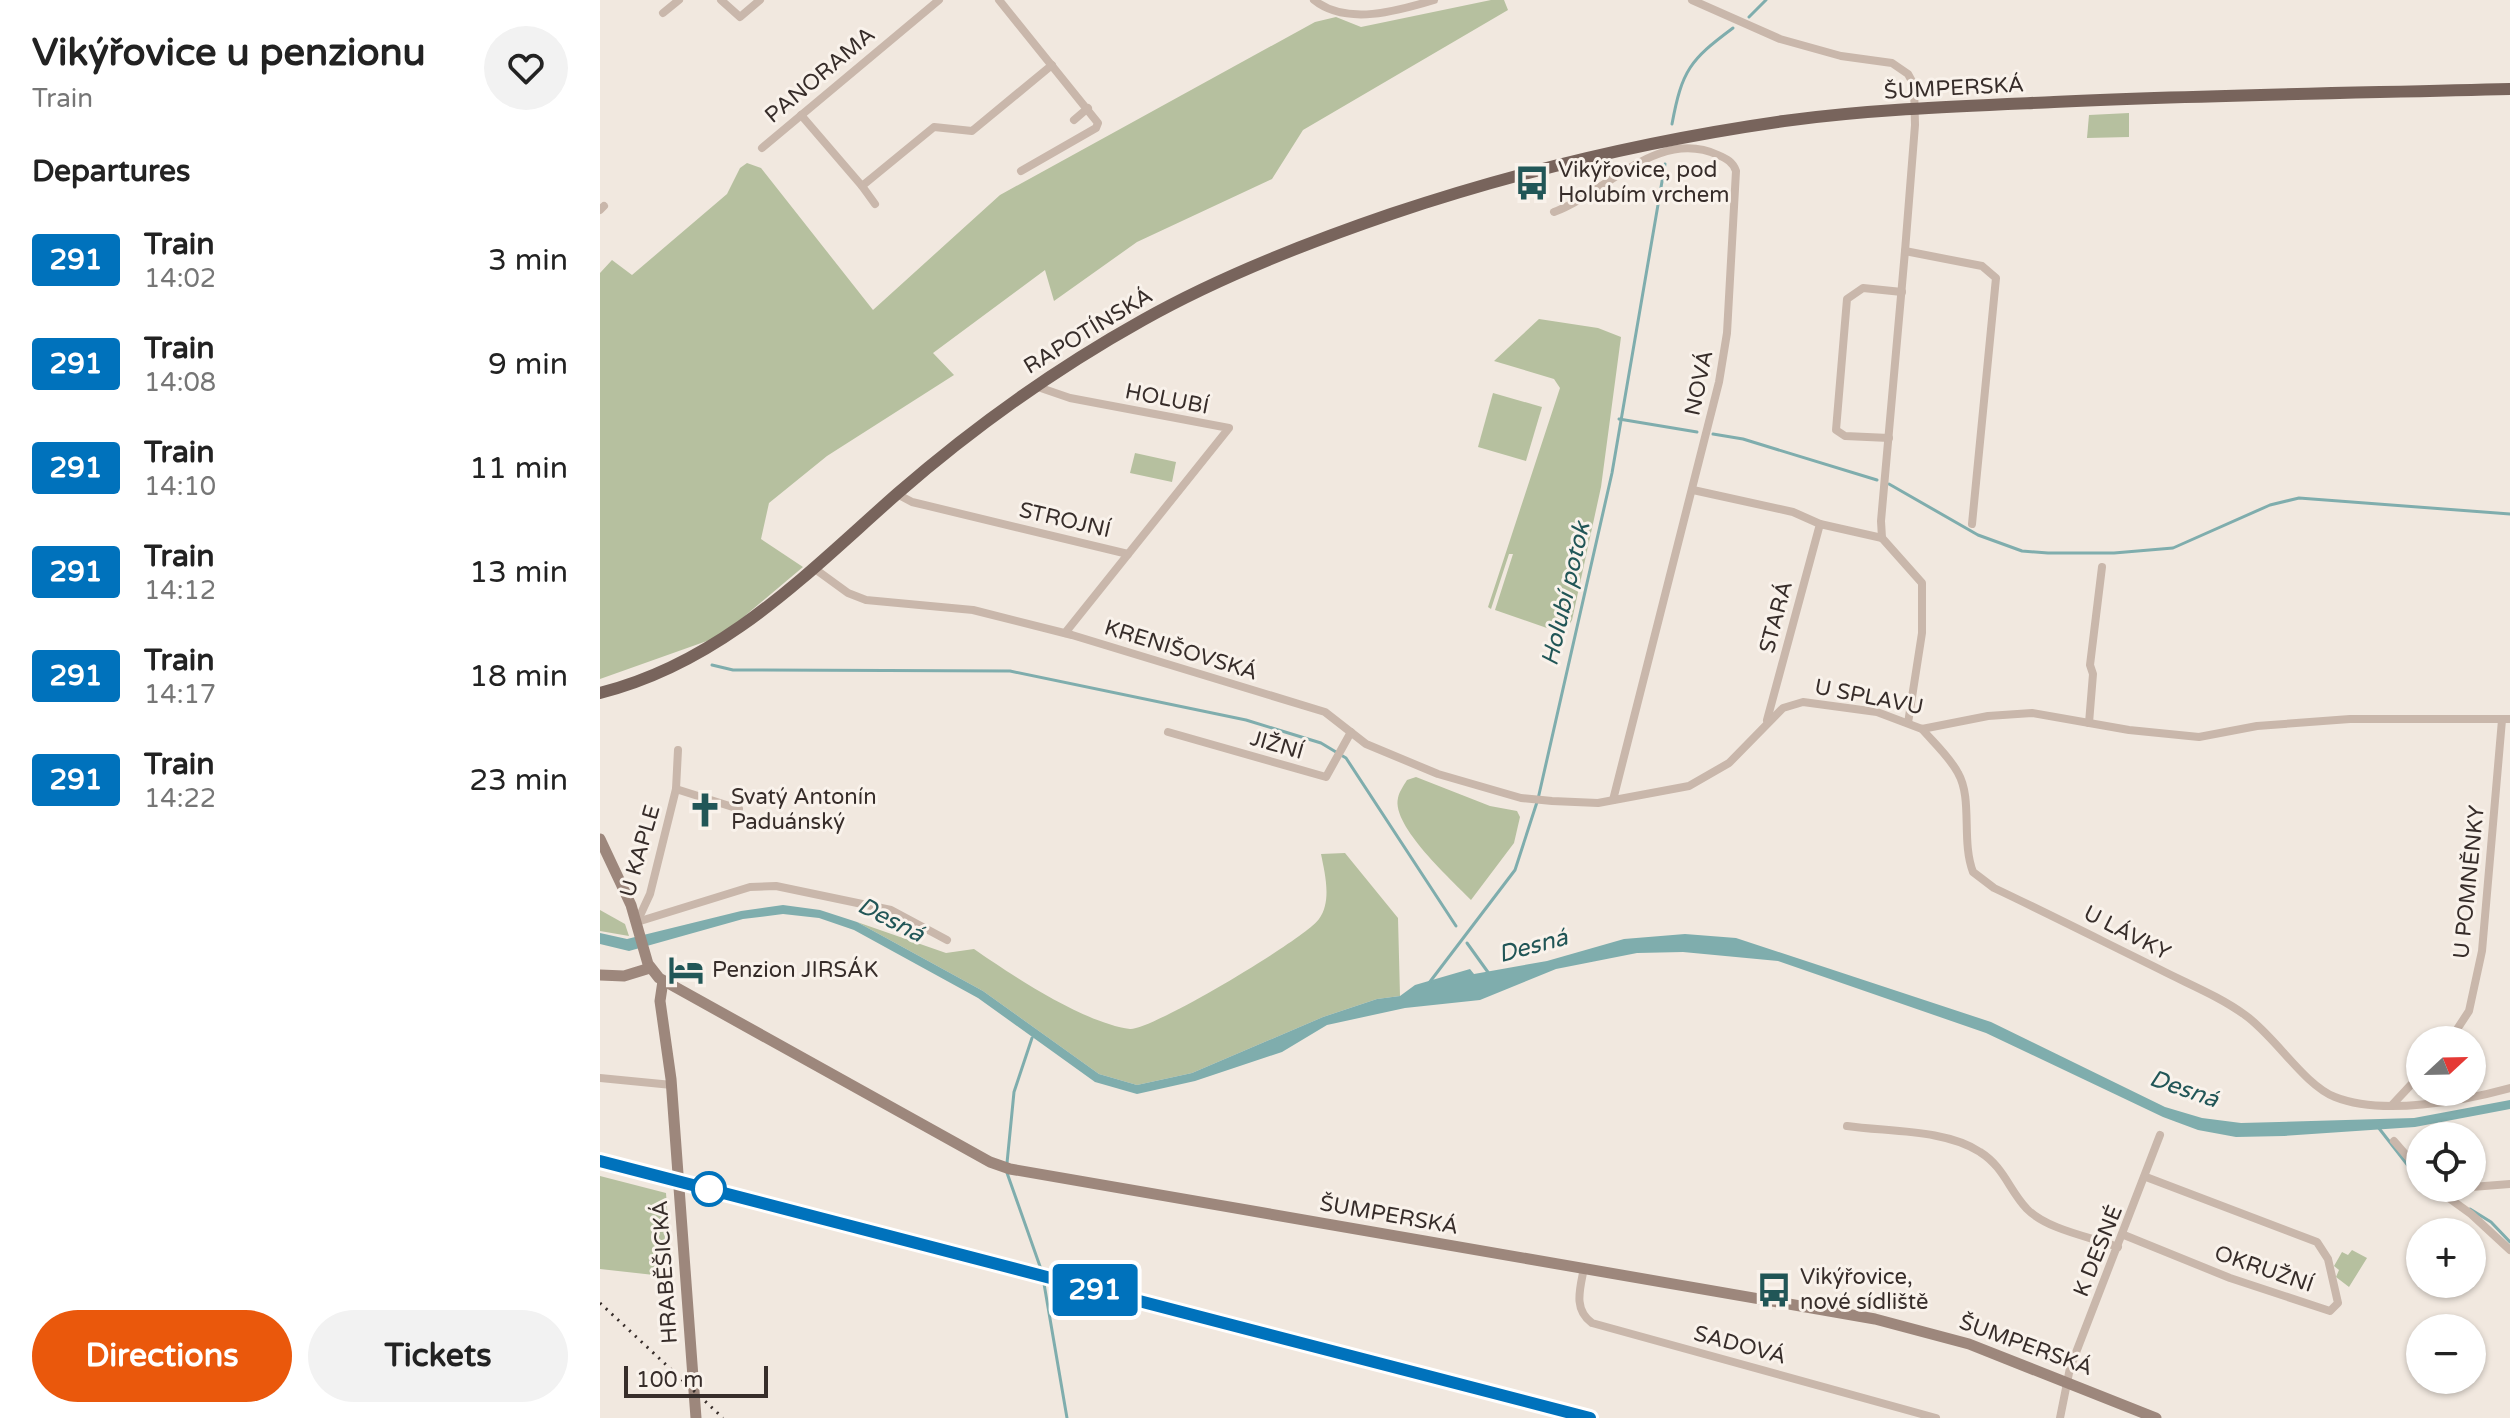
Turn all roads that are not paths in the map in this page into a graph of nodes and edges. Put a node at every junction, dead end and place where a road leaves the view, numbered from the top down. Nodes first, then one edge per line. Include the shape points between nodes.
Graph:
1 (679, 0) edge
2 (721, 0) edge
3 (760, 0) edge
4 (939, 0) edge
5 (999, 0) edge
6 (1314, 0) edge
7 (1434, 0) edge
8 (1692, 0) edge
9 (663, 13) dead end
10 (1052, 65) junction
11 (2510, 89) edge
12 (1088, 108) junction
13 (1915, 108) junction
14 (801, 115) junction
15 (1074, 120) dead end
16 (1670, 140) joint
17 (762, 148) dead end
18 (1021, 171) dead end
19 (862, 186) junction
20 (875, 204) dead end
21 (1554, 212) dead end
22 (1905, 251) junction
23 (1902, 292) junction
24 (1035, 386) junction
25 (1889, 438) junction
26 (1693, 490) junction
27 (897, 494) junction
28 (1820, 524) junction
29 (1972, 524) dead end
30 (1882, 538) junction
31 (1128, 554) junction
32 (2102, 567) dead end
33 (815, 569) junction
34 (1065, 633) junction
35 (600, 693) edge
36 (2506, 719) edge
37 (1767, 720) junction
38 (1908, 723) junction
39 (2089, 723) junction
40 (1922, 729) junction
41 (1168, 732) dead end
42 (1351, 732) junction
43 (678, 750) dead end
44 (676, 789) junction
45 (1527, 799) joint
46 (1613, 800) junction
47 (739, 809) dead end
48 (600, 839) edge
49 (638, 927) junction
50 (947, 940) dead end
51 (650, 968) junction
52 (600, 975) edge
53 (663, 981) junction
54 (2459, 1026) edge
55 (600, 1078) edge
56 (672, 1085) junction
57 (2510, 1088) edge
58 (2406, 1090) edge
59 (2393, 1104) junction
60 (1847, 1126) dead end
61 (2160, 1135) dead end
62 (2394, 1141) dead end
63 (2406, 1155) edge
64 (2146, 1177) junction
65 (2510, 1184) edge
66 (2486, 1186) edge
67 (2454, 1202) edge
68 (2124, 1235) junction
69 (2118, 1247) junction
70 (2510, 1250) edge
71 (1584, 1268) junction
72 (2067, 1380) junction
73 (696, 1418) edge
74 (1936, 1418) edge
75 (2060, 1418) edge
76 (2156, 1418) edge

1 - 9 street
2 - 3 street via 740,17
4 - 14 street, PANORAMA
5 - 10 street
6 - 7 street via 1323,7 1373,15
8 - 13 street via 1819,51 1892,63 1911,80
10 - 12 street
10 - 19 street via 972,131 934,127
11 - 13 main road, ŠUMPERSKÁ
12 - 15 street
12 - 18 street via 1096,128
13 - 16 main road, ŠUMPERSKÁ
13 - 22 street
14 - 17 street, PANORAMA
14 - 19 street
16 - 24 main road, RAPOTÍNSKÁ via 1480,185 1291,251 1165,308
19 - 20 street
21 - 26 street, NOVÁ via 1648,157 1696,146 1734,164 1727,333
22 - 23 street
22 - 29 street via 1982,266 1996,278
23 - 25 street
23 - 25 street via 1863,288 1847,299 1836,430 1845,436
24 - 27 main road, RAPOTÍNSKÁ
24 - 31 street, HOLUBÍ via 1070,398 1229,428
25 - 30 street
26 - 28 street via 1793,512
26 - 46 street, NOVÁ
27 - 31 street, STROJNÍ
27 - 33 main road, RAPOTÍNSKÁ
28 - 30 street
28 - 37 street, STARÁ
30 - 38 street via 1922,583 1922,633
31 - 34 street, STROJNÍ
32 - 39 street
33 - 34 street, KRENIŠOVSKÁ via 866,600 973,610
33 - 35 main road, RAPOTÍNSKÁ via 714,646 650,678
34 - 42 street, KRENIŠOVSKÁ via 1325,712
36 - 39 street, U SPLAVU via 2350,719 2257,726 2199,737
36 - 54 street, U POMNĚNKY via 2482,951 2469,1011
37 - 38 street, U SPLAVU via 1803,702 1877,712
37 - 46 street, U SPLAVU via 1729,763 1689,786
38 - 40 street, U SPLAVU
39 - 40 street, U SPLAVU via 2032,713
40 - 59 street, U LÁVKY via 1946,754 1962,783 1973,872 1994,888 2224,1001 2334,1097
41 - 42 street, JIŽNÍ via 1326,777
42 - 45 street, KRENIŠOVSKÁ via 1366,744 1438,774
43 - 44 street, U KAPLE
44 - 47 street, U KAPLE
44 - 49 street, U KAPLE
45 - 46 street, U SPLAVU
48 - 49 street
49 - 50 street via 750,887 776,886 891,910
49 - 51 street
51 - 52 street via 624,976
51 - 53 street, ŠUMPERSKÁ
53 - 56 street, HRABĚŠICKÁ via 660,1001
53 - 71 street, ŠUMPERSKÁ via 1006,1168
55 - 56 street
56 - 73 street, HRABĚŠICKÁ
57 - 59 street via 2464,1100
58 - 59 street
60 - 69 street via 1944,1139 1978,1150 2001,1168 2027,1209 2041,1219
61 - 64 street, K DESNÉ
62 - 63 street
64 - 68 street, K DESNÉ
64 - 68 street, OKRUŽNÍ via 2317,1242 2328,1259 2338,1303 2330,1311
65 - 66 street
67 - 70 street
68 - 69 street, K DESNÉ
69 - 72 street, K DESNÉ
71 - 72 street, ŠUMPERSKÁ via 1875,1319 1969,1344
71 - 74 street, SADOVÁ via 1578,1302 1592,1323
72 - 75 street
72 - 76 street, ŠUMPERSKÁ

